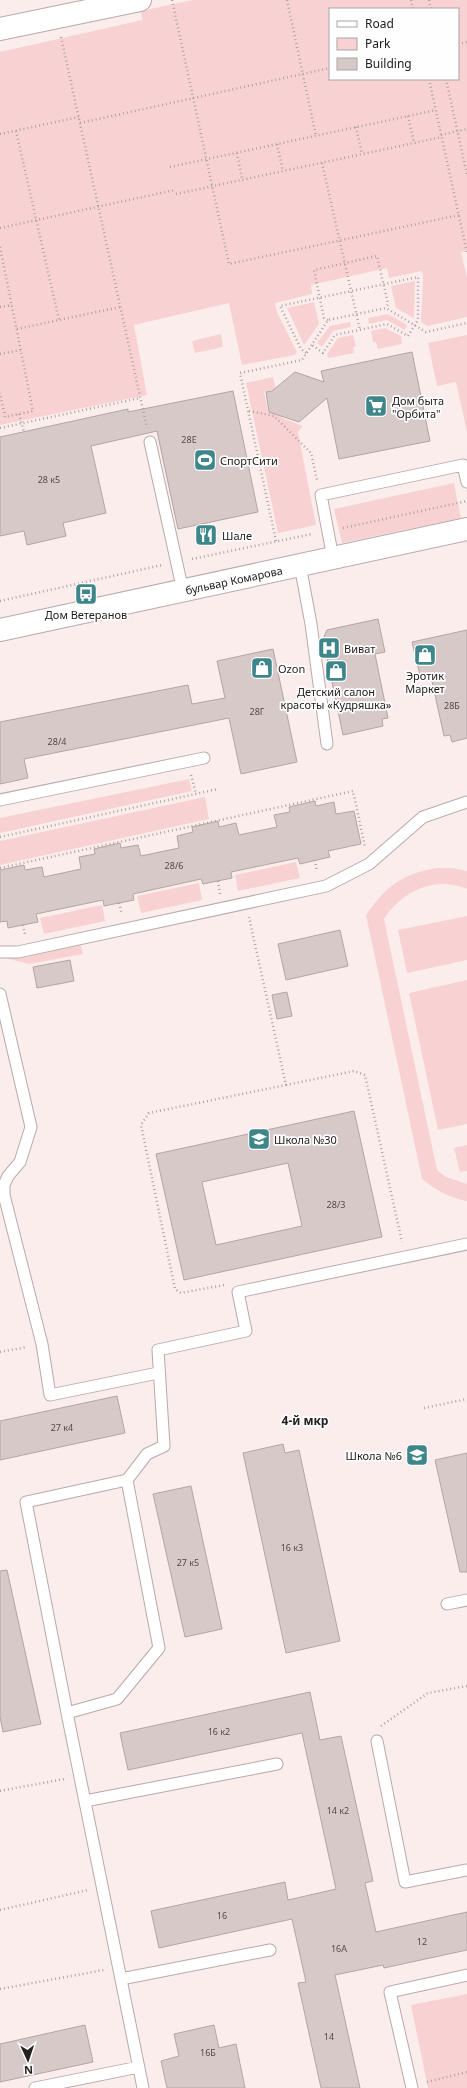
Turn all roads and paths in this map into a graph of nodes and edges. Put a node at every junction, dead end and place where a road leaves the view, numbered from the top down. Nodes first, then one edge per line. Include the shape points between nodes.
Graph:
1 (140, 0) edge
2 (172, 0) edge
3 (287, 0) edge
4 (57, 17) junction
5 (0, 29) edge
6 (329, 68) edge
7 (303, 74) junction
8 (429, 80) edge
9 (446, 80) edge
10 (193, 98) junction
11 (436, 110) junction
12 (79, 116) junction
13 (408, 116) junction
14 (80, 123) junction
15 (356, 127) junction
16 (467, 129) edge
17 (16, 130) junction
18 (457, 131) junction
19 (0, 134) edge
20 (316, 136) junction
21 (441, 136) junction
22 (414, 143) junction
23 (277, 144) junction
24 (237, 152) junction
25 (362, 154) junction
26 (206, 159) junction
27 (322, 163) junction
28 (170, 167) dead end
29 (283, 171) junction
30 (467, 175) edge
31 (242, 180) junction
32 (212, 186) junction
33 (99, 208) junction
34 (459, 215) junction
35 (36, 221) junction
36 (0, 228) edge
37 (340, 241) junction
38 (0, 247) edge
39 (467, 253) edge
40 (345, 263) junction
41 (384, 284) junction
42 (351, 291) junction
43 (320, 298) junction
44 (12, 305) junction
45 (0, 307) edge
46 (120, 307) junction
47 (386, 308) junction
48 (357, 314) junction
49 (59, 320) junction
50 (328, 320) junction
51 (467, 323) edge
52 (415, 325) junction
53 (17, 329) junction
54 (360, 330) junction
55 (312, 345) junction
56 (21, 350) junction
57 (307, 353) junction
58 (0, 354) edge
59 (0, 393) edge
60 (140, 398) junction
61 (249, 411) junction
62 (19, 414) junction
63 (22, 423) junction
64 (0, 428) edge
65 (24, 432) dead end
66 (150, 442) joint
67 (467, 482) edge
68 (321, 495) junction
69 (467, 501) edge
70 (467, 529) edge
71 (328, 531) junction
72 (276, 542) junction
73 (334, 558) junction
74 (176, 562) junction
75 (300, 565) junction
76 (183, 590) junction
77 (0, 601) edge
78 (0, 630) edge
79 (327, 744) dead end
80 (204, 758) dead end
81 (218, 789) dead end
82 (0, 800) edge
83 (467, 802) edge
84 (0, 837) edge
85 (369, 864) junction
86 (0, 868) edge
87 (246, 903) junction
88 (0, 952) edge
89 (0, 994) edge
90 (286, 1085) junction
91 (467, 1244) edge
92 (405, 1257) junction
93 (238, 1292) junction
94 (42, 1344) junction
95 (0, 1352) edge
96 (158, 1373) junction
97 (467, 1399) edge
98 (424, 1408) dead end
99 (127, 1480) junction
100 (467, 1600) edge
101 (447, 1604) dead end
102 (467, 1686) edge
103 (67, 1713) junction
104 (377, 1741) joint
105 (277, 1764) dead end
106 (80, 1776) junction
107 (0, 1791) edge
108 (85, 1801) junction
109 (467, 1870) edge
110 (102, 1887) junction
111 (0, 1910) edge
112 (270, 1950) dead end
113 (119, 1967) junction
114 (467, 1975) edge
115 (121, 1979) junction
116 (0, 1989) edge
117 (139, 2067) junction
118 (467, 2072) edge
119 (412, 2087) edge
120 (35, 2088) edge
121 (143, 2088) edge

1 - 4 street
2 - 10 path
3 - 7 path
4 - 5 street
4 - 12 path
6 - 7 path
7 - 10 path
7 - 20 path
8 - 11 path
9 - 18 path
10 - 14 path
10 - 26 path
11 - 13 path
11 - 21 path
12 - 14 path
12 - 17 path
13 - 15 path
13 - 22 path
14 - 33 path
15 - 20 path
15 - 25 path
16 - 18 path
17 - 19 path
17 - 35 path
18 - 21 path
18 - 30 path
20 - 23 path
21 - 22 path
21 - 34 path
22 - 25 path
23 - 24 path
23 - 29 path
24 - 26 path
24 - 31 path
25 - 27 path
26 - 28 path
26 - 32 path
27 - 29 path
27 - 37 path
29 - 31 path
31 - 32 path
32 - 33 path
32 - 37 path via 229,264
33 - 35 path
33 - 46 path
34 - 37 path
34 - 39 path
35 - 36 path
35 - 49 path
37 - 40 path
38 - 44 path
40 - 41 path via 378,256
40 - 42 path
40 - 43 path via 314,270
41 - 42 path
41 - 47 path via 388,304
41 - 52 path via 418,277 418,320
42 - 43 path
42 - 48 path
43 - 50 path via 324,318
43 - 57 path via 280,306 301,349
44 - 45 path
44 - 53 path
46 - 49 path
46 - 60 path
47 - 48 path
47 - 52 path
48 - 50 path
48 - 54 path
49 - 53 path
50 - 55 path
51 - 52 path via 426,332
52 - 54 path via 408,336 387,324
53 - 56 path
54 - 55 path via 336,335 323,353
55 - 57 path
56 - 58 path
56 - 62 path via 33,411
57 - 61 path via 302,360 240,372
59 - 62 path via 5,417
60 - 63 path
60 - 66 path
61 - 68 path via 274,416 311,453
61 - 72 path
62 - 63 path
63 - 64 path
63 - 65 path
66 - 74 lane
67 - 68 lane via 463,464
68 - 71 lane
69 - 71 path
70 - 73 street, бульвар Комарова
71 - 72 path
71 - 73 lane
72 - 74 path
73 - 75 street, бульвар Комарова
74 - 76 lane
74 - 77 path
75 - 76 street, бульвар Комарова
75 - 79 lane via 311,624
76 - 78 street, бульвар Комарова
80 - 82 lane
81 - 84 path
83 - 85 lane via 423,817
85 - 86 path via 352,791
85 - 87 lane via 326,886
87 - 88 lane via 18,952
87 - 90 path
89 - 94 lane via 31,1127 20,1162 4,1185 4,1195
90 - 92 path via 354,1071 365,1075
90 - 93 path via 149,1113 140,1125 175,1289 181,1293 235,1282
91 - 92 lane
92 - 93 lane
93 - 96 lane via 246,1331 158,1350
94 - 95 path
94 - 96 lane via 50,1396
96 - 99 lane via 164,1446 147,1454
97 - 98 path
99 - 103 lane via 159,1648 117,1699
99 - 103 lane via 26,1502
100 - 101 lane
102 - 104 path via 428,1693 374,1732
103 - 106 lane
104 - 109 lane via 405,1882
105 - 108 lane
106 - 107 path
106 - 108 lane
108 - 110 lane
110 - 111 path
110 - 113 lane
112 - 115 lane
113 - 115 lane
113 - 116 path
114 - 119 lane via 390,1992
115 - 117 lane
117 - 120 lane
117 - 121 lane
118 - 119 path

